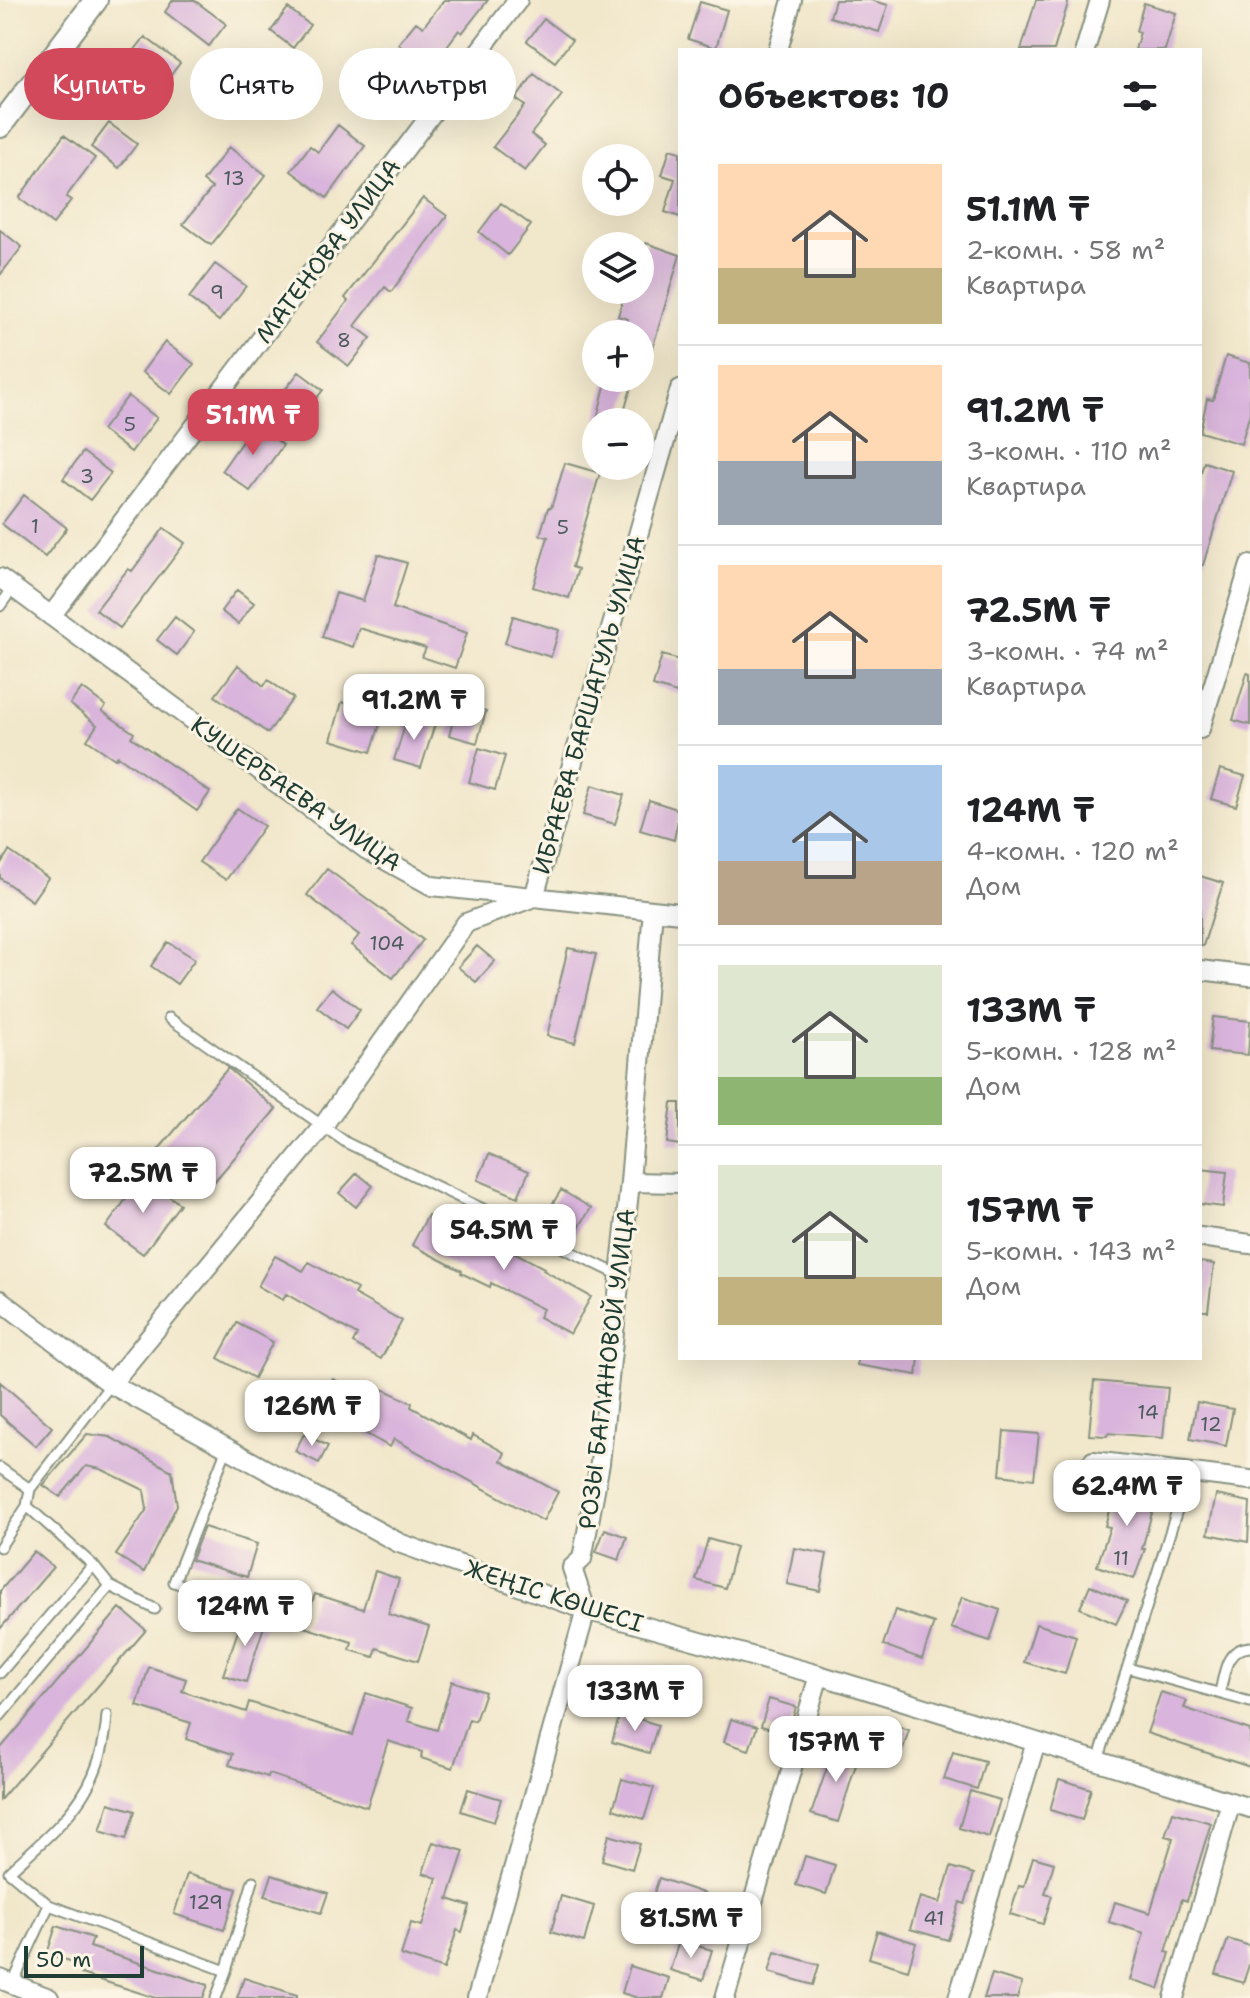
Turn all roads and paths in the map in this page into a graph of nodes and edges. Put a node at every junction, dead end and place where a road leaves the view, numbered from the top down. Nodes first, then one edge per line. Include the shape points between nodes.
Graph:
1 (96, 0) edge
2 (518, 0) edge
3 (792, 0) edge
4 (1100, 0) edge
5 (779, 48) edge
6 (1086, 48) edge
7 (0, 126) edge
8 (678, 396) edge
9 (1250, 565) edge
10 (6, 583) edge
11 (0, 606) edge
12 (51, 616) junction
13 (1202, 722) edge
14 (534, 897) junction
15 (653, 910) junction
16 (678, 913) edge
17 (1202, 970) edge
18 (1250, 976) edge
19 (169, 1018) dead end
20 (323, 1126) junction
21 (630, 1182) junction
22 (678, 1183) edge
23 (1202, 1237) edge
24 (1250, 1244) edge
25 (619, 1275) junction
26 (0, 1300) edge
27 (111, 1384) junction
28 (227, 1448) junction
29 (1093, 1461) dead end
30 (0, 1468) edge
31 (1189, 1472) junction
32 (1250, 1480) edge
33 (30, 1489) junction
34 (27, 1506) junction
35 (0, 1547) edge
36 (93, 1565) junction
37 (110, 1586) junction
38 (235, 1604) dead end
39 (155, 1609) dead end
40 (586, 1610) junction
41 (1250, 1647) edge
42 (1128, 1668) junction
43 (0, 1673) edge
44 (819, 1675) junction
45 (1220, 1692) junction
46 (1250, 1702) edge
47 (107, 1715) dead end
48 (0, 1716) edge
49 (1036, 1742) junction
50 (1098, 1761) junction
51 (1231, 1802) junction
52 (1250, 1808) edge
53 (0, 1863) edge
54 (9, 1872) junction
55 (253, 1881) dead end
56 (49, 1905) junction
57 (226, 1971) junction
58 (6, 1982) edge
59 (49, 1998) edge
60 (216, 1998) edge
61 (477, 1998) edge
62 (725, 1998) edge
63 (958, 1998) edge
64 (1174, 1998) edge

1 - 7 street
2 - 12 street, МАТЕНОВА УЛИЦА
3 - 5 street
4 - 6 street
8 - 14 street, ИБРАЕВА БАРШАГУЛЬ УЛИЦА
9 - 13 street
10 - 11 lane
10 - 12 street, КУШЕРБАЕВА УЛИЦА
12 - 14 street, КУШЕРБАЕВА УЛИЦА via 367,850 432,886
14 - 15 street, КУШЕРБАЕВА УЛИЦА
14 - 20 street, ИБРАЕВА БАРШАГУЛЬ УЛИЦА via 466,923
15 - 16 street, КУШЕРБАЕВА УЛИЦА
15 - 21 street, РОЗЫ БАГЛАНОВОЙ УЛИЦА
17 - 18 street
19 - 20 lane
20 - 25 lane via 347,1143
20 - 27 street, ИБРАЕВА БАРШАГУЛЬ УЛИЦА
21 - 22 street
21 - 25 street, РОЗЫ БАГЛАНОВОЙ УЛИЦА
23 - 24 street
25 - 40 street, РОЗЫ БАГЛАНОВОЙ УЛИЦА via 600,1463 582,1559 572,1568
26 - 27 street, ЖЕҢІС КӨШЕСІ
27 - 28 street, ЖЕҢІС КӨШЕСІ
27 - 33 lane
28 - 38 lane via 174,1582
28 - 40 street, ЖЕҢІС КӨШЕСІ via 399,1543
29 - 31 street
30 - 33 lane
31 - 32 street
31 - 42 lane
33 - 34 lane
34 - 35 lane
34 - 36 lane
36 - 37 lane
36 - 43 lane
37 - 39 lane
37 - 48 lane
40 - 44 street, ЖЕҢІС КӨШЕСІ
40 - 61 street
41 - 45 lane via 1228,1659
42 - 45 lane
42 - 50 lane
44 - 49 street, ЖЕҢІС КӨШЕСІ
44 - 62 street
45 - 46 lane
47 - 54 lane via 95,1775 69,1815
49 - 50 street, ЖЕҢІС КӨШЕСІ
49 - 63 street
50 - 51 street, ЖЕҢІС КӨШЕСІ
51 - 52 street, ЖЕҢІС КӨШЕСІ
51 - 64 street
53 - 54 lane
54 - 56 lane
55 - 57 lane
56 - 57 lane
56 - 58 lane
57 - 60 lane
58 - 59 street

